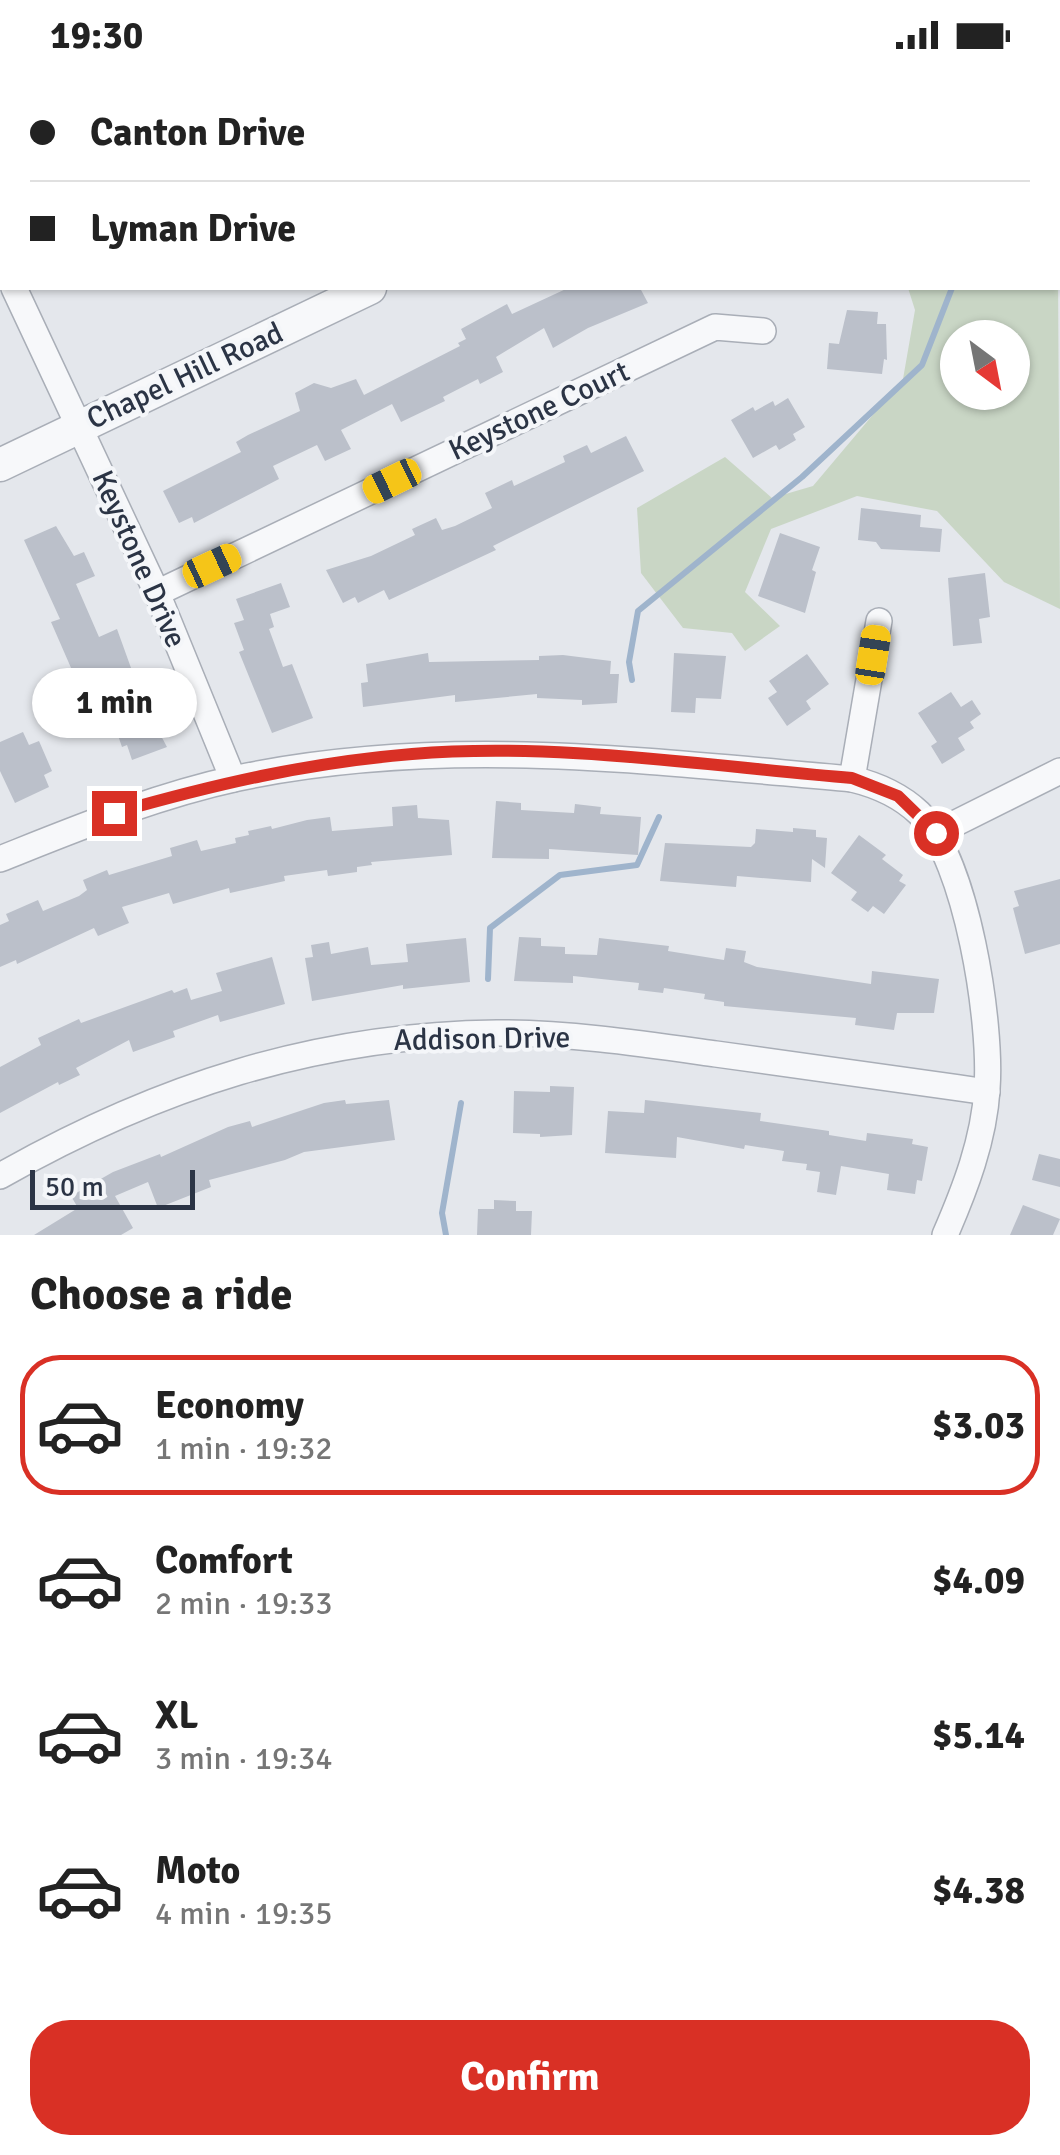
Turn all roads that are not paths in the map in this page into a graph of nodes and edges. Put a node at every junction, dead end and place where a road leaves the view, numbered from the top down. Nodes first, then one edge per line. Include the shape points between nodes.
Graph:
1 (15, 290) edge
2 (366, 290) edge
3 (763, 331) dead end
4 (79, 426) junction
5 (0, 465) edge
6 (158, 593) junction
7 (879, 621) dead end
8 (1060, 771) edge
9 (852, 778) junction
10 (233, 779) junction
11 (936, 833) junction
12 (0, 859) edge
13 (987, 1092) junction
14 (0, 1176) edge
15 (944, 1235) edge

1 - 4 street, Keystone Drive
2 - 4 street, Chapel Hill Road
3 - 6 street, Keystone Court via 715,327
4 - 5 street, Chapel Hill Road
4 - 6 street, Keystone Drive
6 - 10 street, Keystone Drive
7 - 9 street
8 - 11 street
9 - 10 street via 526,752 416,754
9 - 11 street via 898,796
10 - 12 street via 114,813
11 - 13 street via 980,980
13 - 14 street, Addison Drive via 600,1038 387,1040 283,1059 180,1090 79,1131
13 - 15 street via 976,1154

